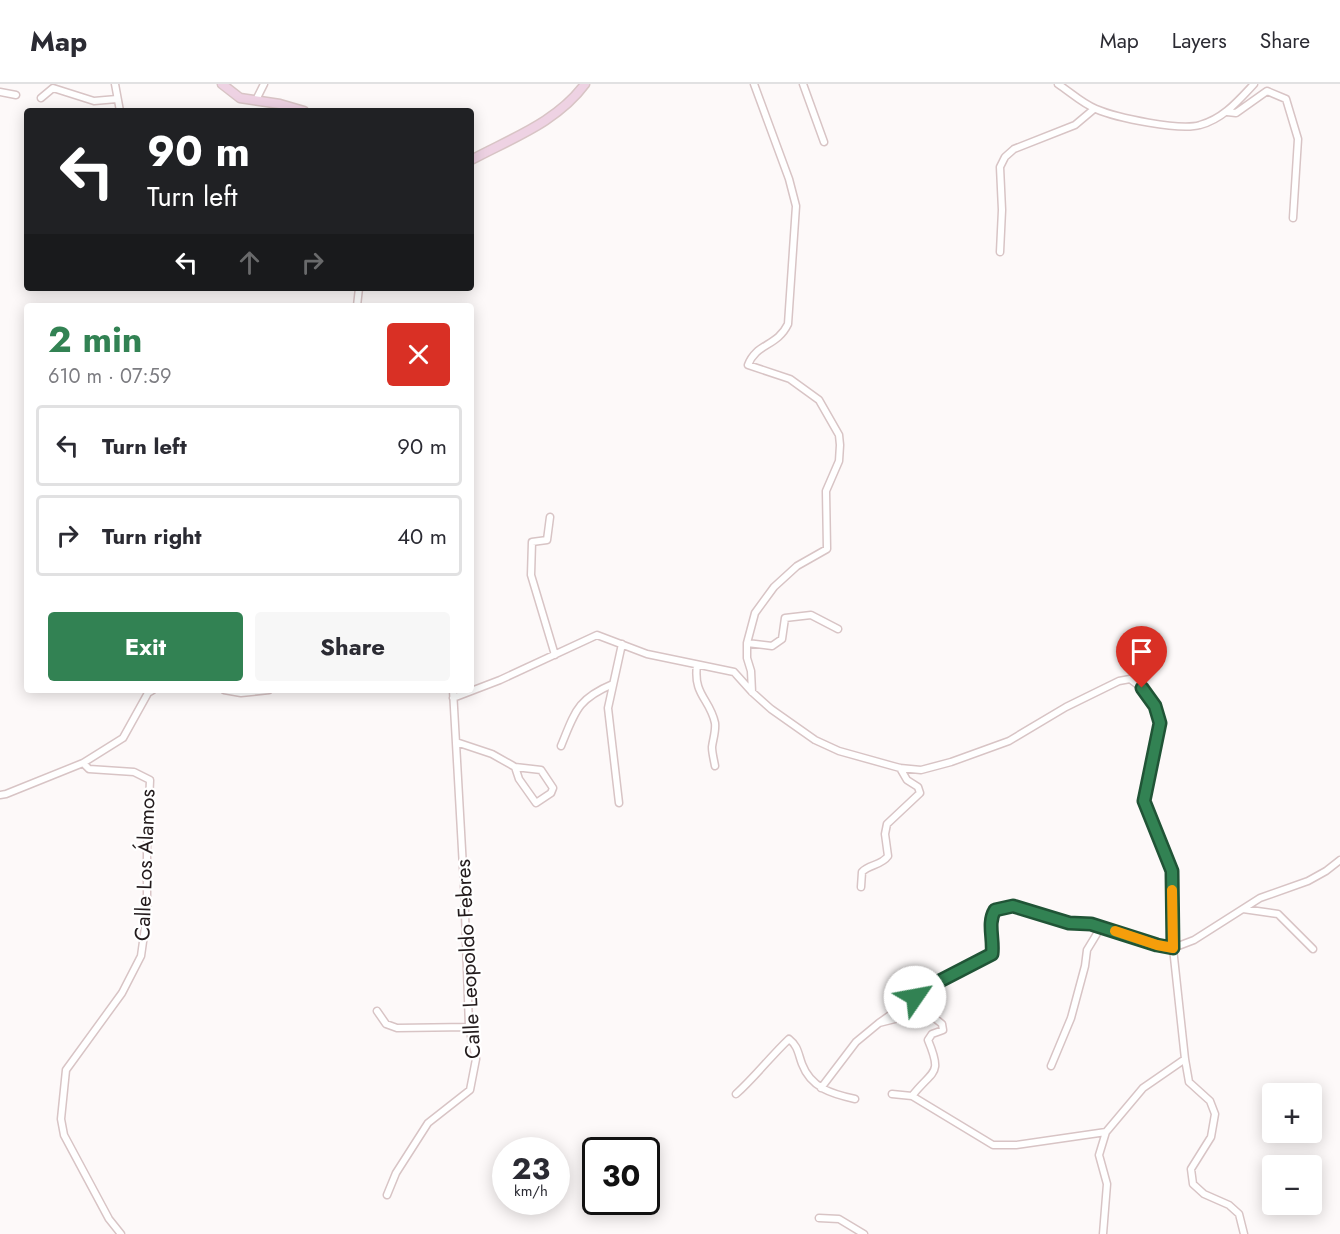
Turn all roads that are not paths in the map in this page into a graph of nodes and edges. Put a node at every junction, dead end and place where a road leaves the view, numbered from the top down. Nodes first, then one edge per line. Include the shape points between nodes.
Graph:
1 (115, 84) edge
2 (222, 84) edge
3 (264, 84) edge
4 (585, 84) edge
5 (754, 84) edge
6 (803, 84) edge
7 (1058, 84) edge
8 (1254, 84) edge
9 (0, 92) edge
10 (16, 95) dead end
11 (41, 98) dead end
12 (117, 99) junction
13 (256, 100) junction
14 (119, 108) edge
15 (291, 108) edge
16 (1094, 109) junction
17 (1227, 112) junction
18 (824, 141) dead end
19 (474, 157) edge
20 (1293, 218) dead end
21 (1000, 252) dead end
22 (550, 517) dead end
23 (838, 629) dead end
24 (747, 643) junction
25 (622, 644) junction
26 (555, 655) junction
27 (697, 665) junction
28 (613, 684) junction
29 (474, 690) edge
30 (752, 692) junction
31 (148, 693) edge
32 (453, 693) edge
33 (466, 693) edge
34 (453, 698) junction
35 (456, 742) junction
36 (561, 746) dead end
37 (83, 764) junction
38 (715, 766) dead end
39 (515, 767) junction
40 (900, 768) junction
41 (0, 795) edge
42 (619, 803) dead end
43 (1340, 860) edge
44 (861, 887) dead end
45 (1243, 909) junction
46 (1101, 927) junction
47 (1173, 948) junction
48 (1313, 949) dead end
49 (377, 1011) dead end
50 (879, 1023) junction
51 (469, 1027) junction
52 (1185, 1059) junction
53 (1051, 1066) dead end
54 (821, 1088) junction
55 (736, 1094) dead end
56 (892, 1094) dead end
57 (912, 1096) junction
58 (855, 1099) dead end
59 (1106, 1132) junction
60 (387, 1195) dead end
61 (819, 1218) dead end
62 (121, 1234) edge
63 (864, 1234) edge
64 (1103, 1234) edge
65 (1244, 1234) edge

1 - 12 street
2 - 13 street via 240,98
3 - 13 street
4 - 19 street via 574,100 554,116
5 - 24 street via 796,206 788,324 782,336 752,354 748,364 790,379 819,400 839,435 840,445 826,491 827,549 797,566 774,587 755,613
6 - 18 street
7 - 16 street
8 - 17 street
9 - 10 street
11 - 12 street via 52,88 94,101
12 - 14 street
13 - 15 street
16 - 17 street via 1178,127 1200,126
16 - 21 street via 1075,125 1014,149 1005,157 1000,167
17 - 20 street via 1236,113 1267,91 1286,99 1298,139
22 - 26 street via 547,540 532,543 531,575
23 - 24 street via 811,615 802,615 785,618 782,639 772,646
24 - 30 street
25 - 26 street via 597,635
25 - 27 street
25 - 28 street
26 - 29 street
27 - 30 street via 734,672
27 - 38 street via 699,692 715,721
28 - 36 street via 596,691 581,704
28 - 42 street via 608,708
30 - 40 street via 815,740
31 - 37 street via 123,738
32 - 34 street, Calle Leopoldo Febres
33 - 34 street
34 - 35 street, Calle Leopoldo Febres
35 - 39 street
35 - 51 street, Calle Leopoldo Febres
37 - 41 street
37 - 62 street, Calle Los Álamos via 89,769 134,772 150,780 147,913 141,956 122,993 66,1070 61,1119 64,1135
39 - 39 street via 536,803 551,793 553,788 541,770
40 - 44 street via 920,793 887,824 888,856 862,872
40 - 47 street via 921,770 1009,741 1066,707 1130,679 1155,706 1160,723 1144,801 1172,871
43 - 45 street via 1308,881 1260,898
45 - 47 street
45 - 48 street via 1278,914
46 - 47 street
46 - 50 street via 1069,923 1013,906 995,910 991,918 992,954 934,984
46 - 53 street via 1087,950 1071,1018
47 - 52 street
49 - 51 street via 386,1024 397,1028
50 - 54 street via 856,1042
50 - 57 street via 919,1013 942,1024 943,1030 928,1040 937,1061 936,1071
51 - 60 street, Calle Leopoldo Febres via 476,1059 470,1090 428,1123 396,1173
52 - 59 street via 1143,1088
52 - 65 street via 1190,1082 1210,1101 1215,1114 1211,1137 1191,1170 1193,1184 1239,1214
54 - 55 street via 809,1079 797,1045 789,1039
54 - 58 street
56 - 57 street
57 - 59 street via 993,1145
59 - 64 street via 1099,1155 1107,1184
61 - 63 street via 838,1219

